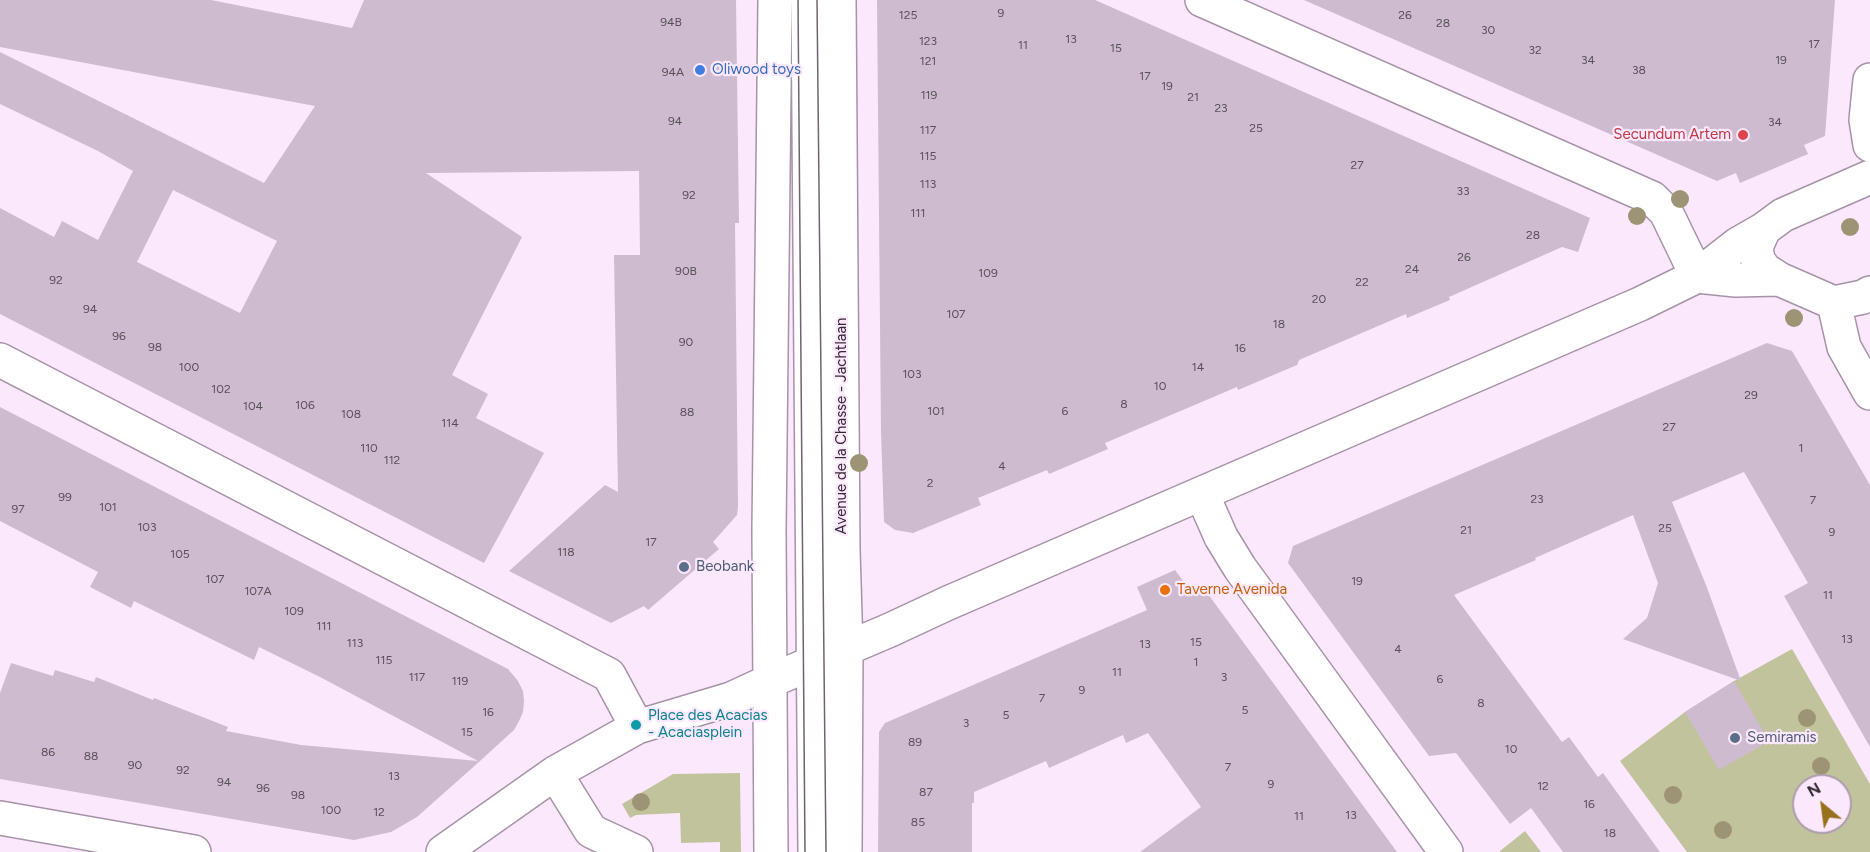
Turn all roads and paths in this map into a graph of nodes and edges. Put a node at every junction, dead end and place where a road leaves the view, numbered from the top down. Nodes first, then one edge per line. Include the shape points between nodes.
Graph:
1 (775, 0) edge
2 (808, 0) edge
3 (839, 0) edge
4 (1202, 0) edge
5 (1870, 80) edge
6 (1870, 145) edge
7 (1870, 177) edge
8 (1764, 229) junction
9 (1697, 276) junction
10 (1779, 279) junction
11 (1859, 299) edge
12 (0, 360) edge
13 (1870, 393) edge
14 (1202, 494) junction
15 (846, 648) junction
16 (813, 662) junction
17 (770, 681) junction
18 (637, 727) junction
19 (555, 773) junction
20 (0, 818) edge
21 (194, 852) edge
22 (443, 852) edge
23 (636, 852) edge
24 (771, 852) edge
25 (815, 852) edge
26 (845, 852) edge
27 (1446, 852) edge

1 - 17 street
2 - 16 street, Avenue de la Chasse - Jachtlaan
3 - 15 street, Avenue de la Chasse - Jachtlaan
4 - 9 street via 1652,198 1666,212
5 - 6 street via 1866,120
7 - 8 street via 1782,215
8 - 9 street
8 - 10 street via 1756,248 1758,260
9 - 10 street
9 - 14 street
10 - 11 street
11 - 13 street via 1844,346
12 - 18 street via 609,675
14 - 15 street
14 - 27 street via 1240,568
15 - 16 street
15 - 26 street, Avenue de la Chasse - Jachtlaan
16 - 17 street
16 - 25 street, Avenue de la Chasse - Jachtlaan
17 - 18 street via 731,699
17 - 24 street
18 - 19 street
19 - 22 street
19 - 23 street via 591,831
20 - 21 street

